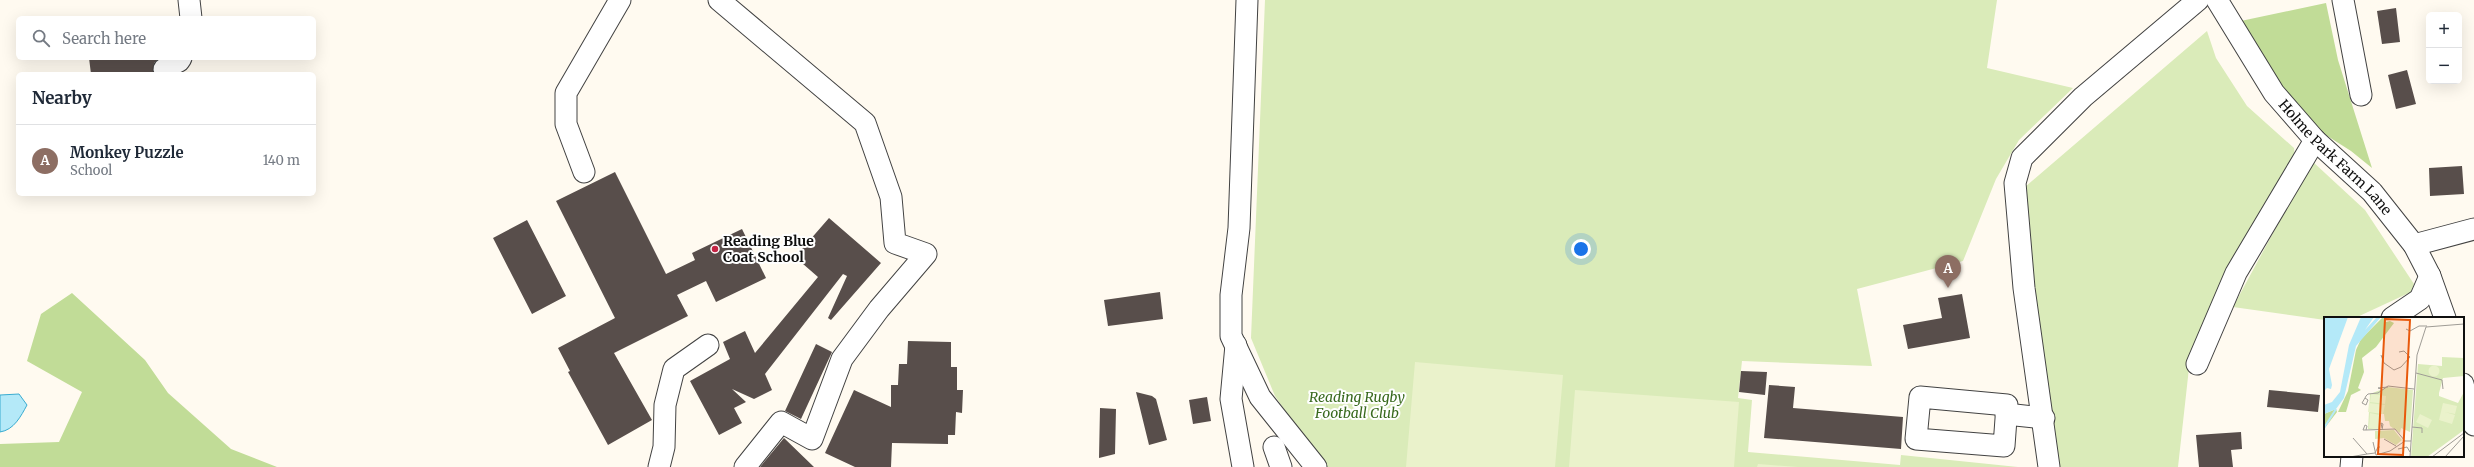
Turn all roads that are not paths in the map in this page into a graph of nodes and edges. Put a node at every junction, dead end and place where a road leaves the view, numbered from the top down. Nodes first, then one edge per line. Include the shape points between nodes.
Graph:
1 (189, 0) edge
2 (620, 0) edge
3 (718, 0) edge
4 (1246, 0) edge
5 (2198, 0) edge
6 (2217, 0) edge
7 (2343, 0) edge
8 (191, 16) edge
9 (2361, 95) dead end
10 (2315, 140) junction
11 (584, 172) dead end
12 (2474, 229) edge
13 (2414, 245) junction
14 (2430, 276) junction
15 (2393, 317) edge
16 (2445, 317) edge
17 (708, 345) dead end
18 (1236, 345) junction
19 (2197, 364) dead end
20 (2464, 388) edge
21 (2006, 414) dead end
22 (2044, 418) junction
23 (2474, 425) edge
24 (1274, 447) dead end
25 (2352, 457) edge
26 (659, 467) edge
27 (745, 467) edge
28 (1243, 467) edge
29 (1281, 467) edge
30 (1316, 467) edge
31 (2049, 467) edge
32 (2351, 467) edge

1 - 8 street
2 - 11 street via 566,93 566,124
3 - 27 street via 864,123 891,198 895,243 926,254 879,309 842,359 812,439 781,422
4 - 18 street via 1239,228 1231,295 1231,336
5 - 22 street via 2083,97 2022,158 2015,183 2024,288
6 - 10 street, Holme Park Farm Lane via 2274,93
7 - 9 street
10 - 13 street, Holme Park Farm Lane via 2372,192
10 - 19 street via 2236,273
12 - 13 street
13 - 14 street, Holme Park Farm Lane
14 - 15 street via 2420,299
14 - 16 street, Holme Park Farm Lane
17 - 26 street via 674,369 666,405 664,447
18 - 28 street via 1231,399
18 - 30 street via 1260,397
20 - 23 street
21 - 22 street
22 - 31 street
24 - 29 street
25 - 32 street

